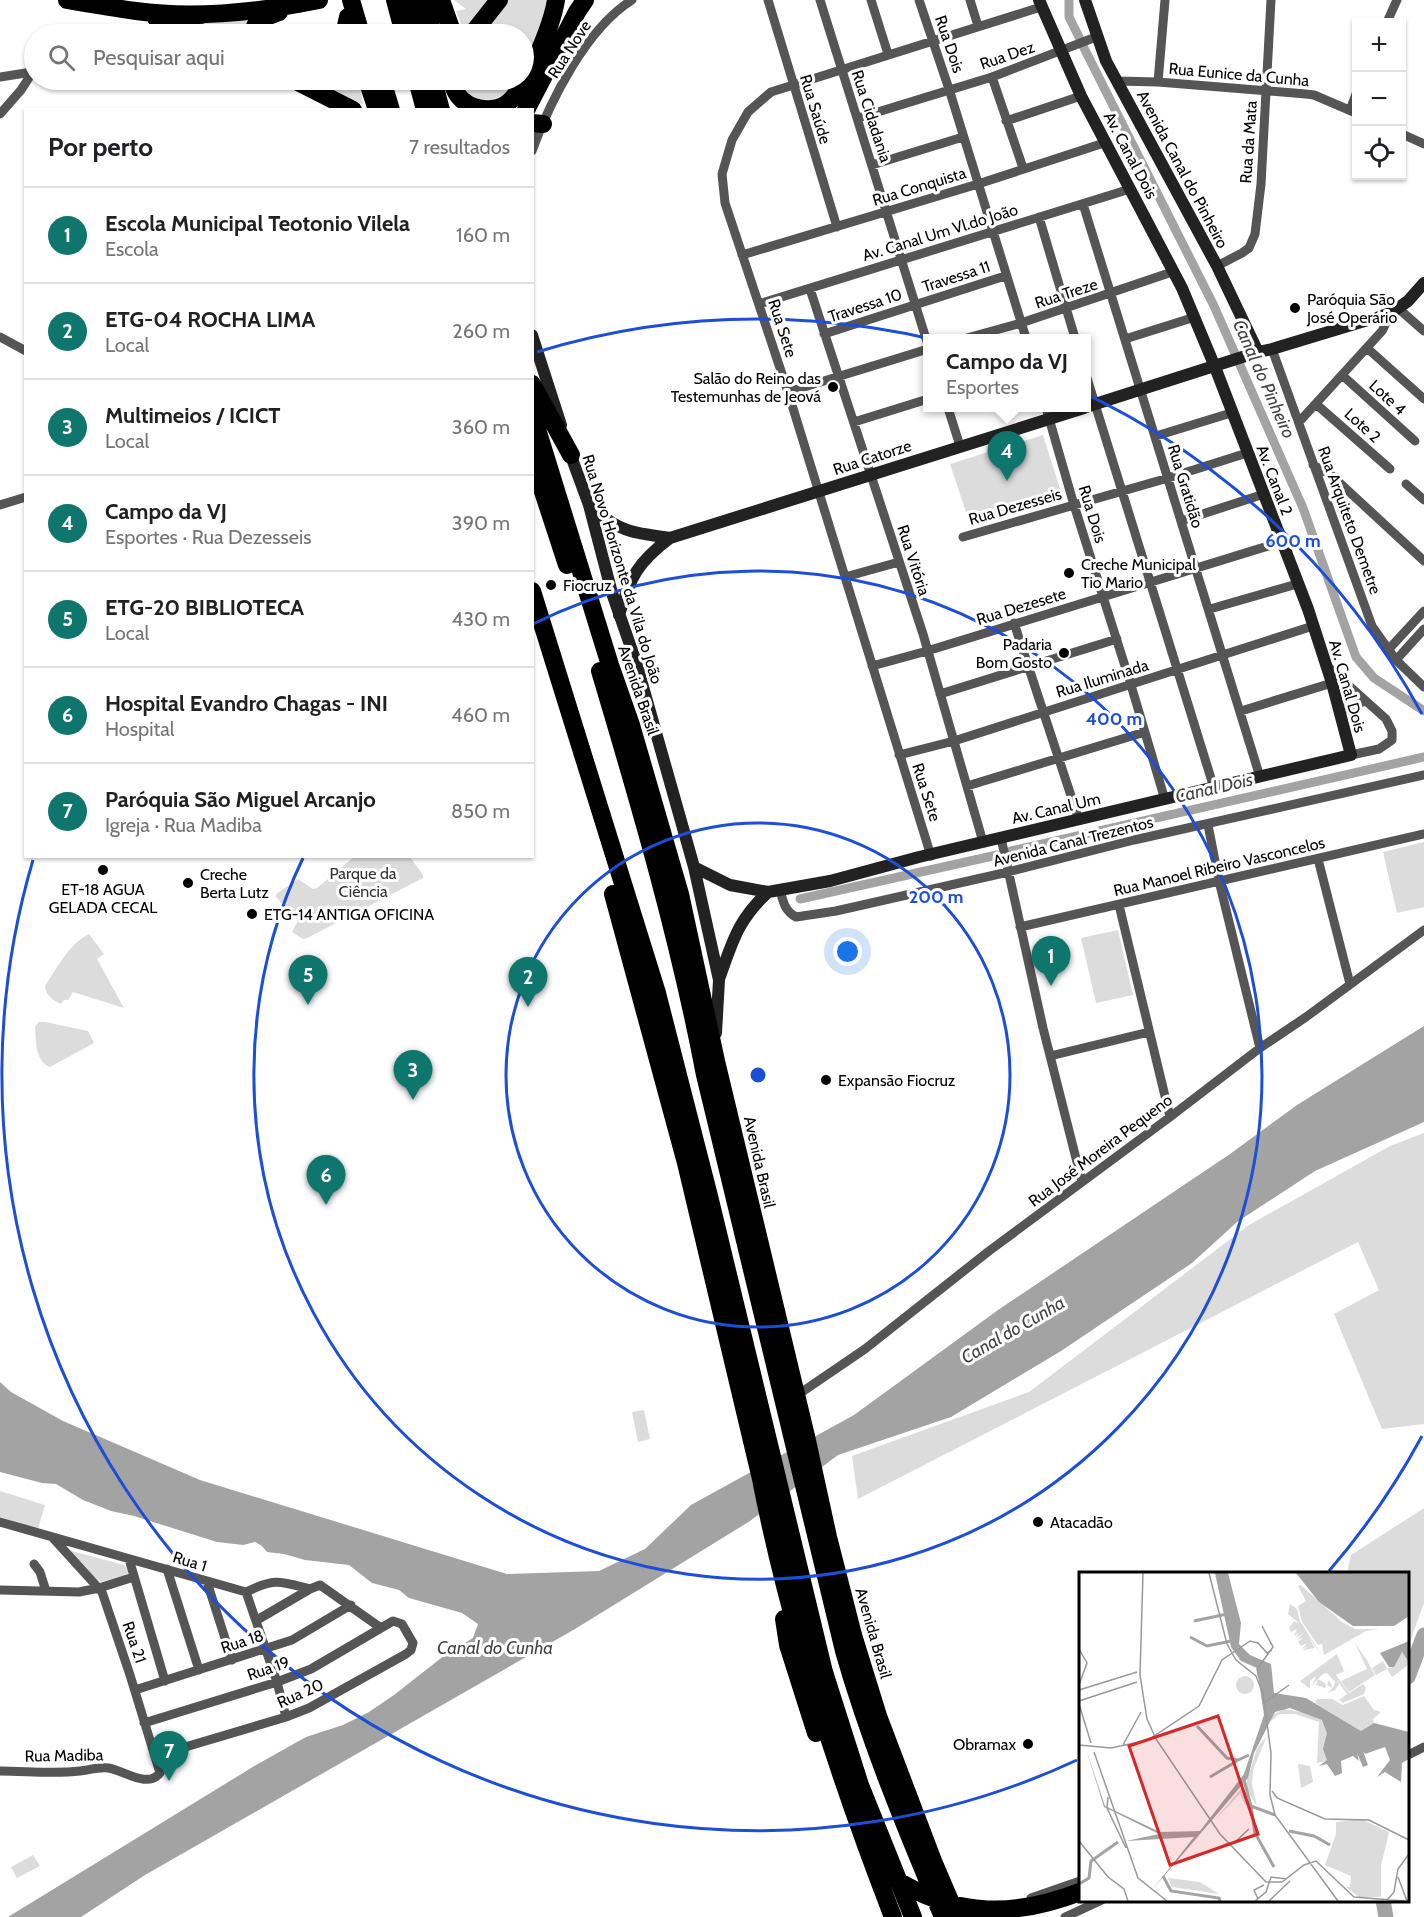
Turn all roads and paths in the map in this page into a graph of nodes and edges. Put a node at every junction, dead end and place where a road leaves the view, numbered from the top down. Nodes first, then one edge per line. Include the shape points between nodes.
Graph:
1 (67, 0) edge
2 (173, 0) edge
3 (216, 0) edge
4 (319, 0) edge
5 (361, 0) edge
6 (395, 0) edge
7 (413, 0) edge
8 (427, 0) edge
9 (441, 0) edge
10 (499, 0) edge
11 (556, 0) edge
12 (585, 0) edge
13 (632, 0) edge
14 (768, 0) edge
15 (820, 0) edge
16 (871, 0) edge
17 (919, 0) edge
18 (970, 0) edge
19 (1085, 0) edge
20 (1165, 0) edge
21 (1271, 0) edge
22 (1397, 0) edge
23 (1040, 3) edge
24 (298, 4) junction
25 (137, 11) junction
26 (1390, 18) edge
27 (177, 24) edge
28 (256, 24) edge
29 (367, 24) edge
30 (401, 24) edge
31 (418, 24) edge
32 (431, 24) edge
33 (449, 24) edge
34 (480, 24) edge
35 (978, 26) junction
36 (1096, 37) junction
37 (931, 40) junction
38 (1061, 52) junction
39 (888, 54) junction
40 (534, 60) edge
41 (841, 69) junction
42 (24, 73) edge
43 (0, 77) edge
44 (992, 77) junction
45 (1116, 81) junction
46 (1158, 82) junction
47 (793, 84) junction
48 (24, 85) edge
49 (949, 89) junction
50 (314, 90) edge
51 (370, 90) edge
52 (378, 90) edge
53 (385, 90) edge
54 (420, 90) edge
55 (436, 90) edge
56 (439, 90) edge
57 (455, 90) edge
58 (518, 90) edge
59 (1266, 90) junction
60 (1081, 96) junction
61 (349, 108) edge
62 (376, 108) edge
63 (384, 108) edge
64 (390, 108) edge
65 (424, 108) edge
66 (441, 108) edge
67 (442, 108) edge
68 (483, 108) edge
69 (492, 108) edge
70 (527, 108) edge
71 (1352, 112) edge
72 (0, 114) edge
73 (858, 118) junction
74 (1006, 122) junction
75 (538, 123) edge
76 (1406, 136) edge
77 (963, 137) junction
78 (534, 142) edge
79 (1104, 142) junction
80 (1424, 144) edge
81 (872, 165) junction
82 (1023, 168) junction
83 (978, 184) junction
84 (1130, 189) junction
85 (1083, 204) junction
86 (888, 212) junction
87 (1039, 217) junction
88 (837, 226) junction
89 (993, 232) junction
90 (742, 255) junction
91 (902, 259) junction
92 (1217, 266) junction
93 (1172, 272) junction
94 (1005, 276) junction
95 (1424, 283) edge
96 (810, 289) junction
97 (1112, 294) junction
98 (759, 304) junction
99 (916, 305) junction
100 (1066, 307) junction
101 (1395, 310) junction
102 (1195, 317) junction
103 (1021, 323) junction
104 (1424, 331) edge
105 (824, 334) junction
106 (924, 334) edge
107 (984, 334) edge
108 (1024, 334) edge
109 (1074, 334) edge
110 (0, 337) edge
111 (1125, 339) junction
112 (534, 341) edge
113 (923, 348) edge
114 (1367, 348) junction
115 (1272, 349) junction
116 (24, 350) edge
117 (1258, 352) junction
118 (1215, 367) junction
119 (1342, 375) junction
120 (839, 377) junction
121 (534, 388) edge
122 (1142, 390) junction
123 (788, 392) junction
124 (1424, 399) edge
125 (923, 400) edge
126 (1316, 404) junction
127 (1091, 405) edge
128 (1091, 411) edge
129 (949, 412) edge
130 (1048, 413) edge
131 (1231, 413) junction
132 (534, 419) edge
133 (854, 422) junction
134 (1299, 422) junction
135 (1156, 436) junction
136 (1415, 441) dead end
137 (960, 446) junction
138 (1247, 453) junction
139 (571, 455) junction
140 (534, 464) edge
141 (1313, 465) junction
142 (1389, 470) dead end
143 (870, 475) junction
144 (1168, 478) junction
145 (1406, 484) dead end
146 (819, 491) junction
147 (1123, 491) junction
148 (1264, 494) junction
149 (24, 498) edge
150 (1424, 500) edge
151 (0, 505) edge
152 (589, 505) junction
153 (1074, 505) junction
154 (1181, 521) junction
155 (963, 537) dead end
156 (670, 538) junction
157 (1281, 542) junction
158 (1424, 561) edge
159 (899, 562) junction
160 (1196, 568) junction
161 (845, 577) junction
162 (1151, 581) junction
163 (1298, 584) junction
164 (534, 597) edge
165 (1103, 597) junction
166 (1210, 609) junction
167 (1424, 611) edge
168 (619, 615) junction
169 (1014, 623) junction
170 (1313, 626) junction
171 (534, 629) edge
172 (1424, 629) edge
173 (1116, 639) junction
174 (1388, 650) junction
175 (927, 651) junction
176 (1223, 656) junction
177 (1396, 660) junction
178 (1326, 665) junction
179 (872, 666) junction
180 (1029, 668) junction
181 (1177, 670) junction
182 (1332, 683) junction
183 (1131, 685) junction
184 (1424, 687) edge
185 (940, 694) junction
186 (1365, 701) junction
187 (1043, 711) junction
188 (1240, 711) junction
189 (1340, 711) junction
190 (632, 725) junction
191 (1145, 732) junction
192 (954, 741) junction
193 (899, 755) junction
194 (1351, 755) junction
195 (1059, 758) junction
196 (1424, 775) edge
197 (1260, 777) junction
198 (967, 786) junction
199 (1214, 788) junction
200 (1165, 800) junction
201 (639, 801) junction
202 (1079, 820) junction
203 (1208, 825) junction
204 (1424, 834) edge
205 (1001, 838) junction
206 (983, 842) junction
207 (931, 856) junction
208 (1318, 859) junction
209 (694, 867) junction
210 (1008, 872) junction
211 (1220, 881) junction
212 (774, 891) junction
213 (1119, 905) junction
214 (1020, 927) junction
215 (1424, 930) edge
216 (719, 980) junction
217 (1350, 984) junction
218 (1149, 1032) junction
219 (1260, 1047) junction
220 (1050, 1056) junction
221 (716, 1061) junction
222 (1170, 1117) junction
223 (1082, 1182) junction
224 (796, 1396) junction
225 (794, 1416) junction
226 (755, 1424) junction
227 (0, 1522) edge
228 (820, 1527) junction
229 (778, 1532) junction
230 (52, 1537) junction
231 (129, 1559) junction
232 (34, 1564) dead end
233 (167, 1569) junction
234 (134, 1577) junction
235 (207, 1582) junction
236 (99, 1588) junction
237 (310, 1589) junction
238 (0, 1590) edge
239 (46, 1591) junction
240 (246, 1592) junction
241 (351, 1605) junction
242 (257, 1620) junction
243 (393, 1621) joint
244 (381, 1628) junction
245 (266, 1650) junction
246 (232, 1660) junction
247 (199, 1670) junction
248 (165, 1681) junction
249 (277, 1682) junction
250 (135, 1690) junction
251 (286, 1717) junction
252 (144, 1723) junction
253 (1424, 1747) edge
254 (1409, 1754) edge
255 (155, 1756) junction
256 (0, 1771) edge
257 (160, 1773) joint
258 (933, 1861) junction
259 (1079, 1881) edge
260 (1079, 1892) edge
261 (1098, 1902) edge
262 (1001, 1905) junction
263 (892, 1912) edge
264 (913, 1917) edge
265 (944, 1917) edge
266 (957, 1917) edge
267 (992, 1917) edge
268 (1065, 1917) edge

1 - 25 highway
2 - 3 highway
4 - 24 highway
5 - 29 highway
6 - 30 highway
7 - 31 highway
8 - 32 highway
9 - 33 highway
10 - 34 highway
11 - 40 highway
12 - 70 highway
13 - 75 street, Rua Nove via 593,35
14 - 47 street, Rua Saúde
15 - 41 street, Rua Cidadania
16 - 39 street
17 - 37 street, Rua Dois
18 - 35 street
19 - 36 street, Avenida Canal do Pinheiro
20 - 46 street
21 - 59 street, Rua da Mata
22 - 26 street
23 - 35 street, Rua Sete
23 - 38 street, Av. Canal Dois
24 - 25 highway via 233,12
24 - 28 highway
25 - 27 highway
35 - 37 street, Rua Sete
36 - 38 street, Rua Dez
36 - 45 street, Avenida Canal do Pinheiro
37 - 39 street, Rua Sete
37 - 49 street, Rua Dois
38 - 44 street, Rua Dez
38 - 60 street, Av. Canal Dois
39 - 41 street, Rua Sete
41 - 47 street, Rua Sete
41 - 73 street, Rua Cidadania
42 - 43 street
44 - 49 street, Rua Dez
44 - 74 street
45 - 46 street, Rua Eunice da Cunha
45 - 92 street, Avenida Canal do Pinheiro
46 - 59 street, Rua Eunice da Cunha
47 - 88 street, Rua Saúde
47 - 90 street, Rua Sete via 771,92 748,112 724,162 724,193
48 - 72 street
49 - 73 street, Rua Dez
49 - 77 street, Rua Dois
50 - 61 highway
51 - 62 highway
52 - 63 highway
53 - 64 highway
54 - 65 highway
55 - 66 highway
56 - 67 highway
57 - 68 highway via 471,106
58 - 69 highway via 508,103
59 - 71 street, Rua Eunice da Cunha via 1314,95
59 - 92 street, Rua da Mata via 1254,238 1249,248
60 - 74 street
60 - 79 street, Av. Canal Dois
73 - 81 street, Rua Cidadania
74 - 82 street
75 - 78 street
76 - 80 street
77 - 81 street
77 - 83 street, Rua Dois
79 - 82 street, Rua Conquista
79 - 84 street, Av. Canal Dois
81 - 86 street, Rua Cidadania
82 - 83 street, Rua Conquista
83 - 86 street, Rua Conquista
83 - 89 street, Rua Dois
84 - 85 street, Av. Canal Um Vl.do João
84 - 93 street, Av. Canal Dois
85 - 87 street, Av. Canal Um Vl.do João
85 - 97 street, Rua Gratidão
86 - 88 street, Rua Conquista
86 - 91 street, Rua Cidadania
87 - 89 street, Av. Canal Um Vl.do João
87 - 100 street
88 - 90 street, Rua Conquista
89 - 91 street, Av. Canal Um Vl.do João
89 - 94 street, Rua Dois
90 - 98 street, Rua Sete
91 - 96 street, Av. Canal Um Vl.do João
91 - 99 street, Rua Cidadania
92 - 117 street, Avenida Canal do Pinheiro
93 - 97 street, Rua Treze
93 - 102 street, Av. Canal Dois
94 - 99 street, Travessa 11
94 - 103 street, Rua Dois
95 - 101 street
96 - 98 street, Av. Canal Um Vl.do João
96 - 105 street, Rua Vitória
97 - 100 street, Rua Treze
97 - 111 street, Rua Gratidão
98 - 123 street, Rua Sete
99 - 105 street, Travessa 10
99 - 106 street, Rua Cidadania
100 - 103 street, Rua Treze
100 - 109 street
101 - 104 street
101 - 114 street
101 - 115 street, Rua Catorze
102 - 111 street
102 - 118 street, Av. Canal Dois
103 - 107 street, Rua Treze
103 - 108 street, Rua Dois
105 - 120 street, Rua Vitória
110 - 116 street
111 - 122 street, Rua Gratidão
112 - 139 street, Rua Novo Horizonte da Vila do João
113 - 120 street
114 - 119 street
114 - 124 street
115 - 117 street, Rua Catorze
115 - 134 street, Rua Arquiteto Demetre
117 - 118 street, Rua Catorze
118 - 122 street, Rua Catorze
118 - 131 street
119 - 126 street
119 - 136 street, Lote 4
120 - 123 street
120 - 133 street, Rua Vitória
121 - 139 highway
122 - 127 street, Rua Catorze
122 - 135 street, Rua Gratidão
123 - 146 street, Rua Sete
125 - 133 street
126 - 134 street
126 - 142 street, Lote 2
128 - 147 street
129 - 137 street
130 - 137 street, Rua Catorze
130 - 153 street, Rua Dois
131 - 135 street
131 - 138 street, Av. Canal 2
132 - 190 highway, Avenida Brasil
133 - 143 street, Rua Vitória
134 - 141 street, Rua Arquiteto Demetre
135 - 144 street, Rua Gratidão
137 - 143 street, Rua Catorze
138 - 144 street, Rua Dezesseis
138 - 148 street, Av. Canal 2
139 - 152 street, Rua Novo Horizonte da Vila do João
140 - 201 highway, Avenida Brasil
141 - 158 street via 1330,474
141 - 174 street, Rua Arquiteto Demetre via 1372,626
143 - 146 street, Rua Catorze
143 - 159 street, Rua Vitória
144 - 147 street, Rua Dezesseis
144 - 154 street, Rua Gratidão
145 - 150 street
146 - 156 street, Rua Catorze
146 - 161 street, Rua Sete
147 - 153 street, Rua Dezesseis
147 - 162 street
148 - 154 street
148 - 157 street, Av. Canal 2
149 - 151 street
152 - 156 street, Rua Catorze via 618,528
152 - 168 street, Rua Novo Horizonte da Vila do João
153 - 155 street, Rua Dezesseis
153 - 165 street, Rua Dois
154 - 160 street, Rua Gratidão
156 - 168 street, Rua Catorze via 640,564 626,590
157 - 160 street, Rua Dezesete
157 - 163 street, Av. Canal 2
159 - 161 street
159 - 175 street, Rua Vitória
160 - 162 street, Rua Dezesete
160 - 166 street, Rua Gratidão
161 - 179 street, Rua Sete
162 - 165 street, Rua Dezesete
162 - 181 street
163 - 166 street
163 - 170 street, Av. Canal 2
164 - 226 highway via 657,993 709,1196
165 - 169 street, Rua Dezesete
165 - 173 street, Rua Dois
166 - 176 street, Rua Gratidão
167 - 174 street
168 - 209 street, Rua Novo Horizonte da Vila do João
169 - 175 street, Rua Dezesete
169 - 180 street
170 - 176 street, Rua Iluminada
170 - 178 street, Av. Canal Dois
171 - 226 highway via 622,923
172 - 177 street
173 - 180 street
173 - 183 street, Rua Dois
174 - 177 street, Rua Arquiteto Demetre
175 - 179 street, Rua Dezesete
175 - 185 street, Rua Vitória
176 - 181 street, Rua Iluminada
176 - 188 street, Rua Gratidão
177 - 184 street, Rua Arquiteto Demetre
178 - 182 street, Av. Canal Dois
178 - 186 street
179 - 193 street, Rua Sete
180 - 185 street
180 - 187 street
181 - 183 street, Rua Iluminada
181 - 199 street
182 - 188 street
182 - 189 street, Av. Canal Dois
183 - 187 street, Rua Iluminada
183 - 191 street, Rua Dois
185 - 192 street, Rua Vitória
186 - 189 street
186 - 194 street via 1386,719 1392,740 1379,749
187 - 192 street, Rua Iluminada
187 - 195 street
188 - 197 street, Rua Gratidão
189 - 194 street, Av. Canal Dois
190 - 201 highway
190 - 221 highway, Avenida Brasil via 680,894
191 - 195 street
191 - 200 street, Rua Dois
192 - 193 street, Rua Iluminada
192 - 198 street, Rua Vitória
193 - 207 street, Rua Sete
194 - 197 street, Av. Canal Um
195 - 198 street
195 - 202 street
196 - 203 street, Avenida Canal Trezentos
197 - 199 street, Av. Canal Um
198 - 206 street, Rua Vitória
199 - 200 street, Av. Canal Um
200 - 202 street, Av. Canal Um
201 - 225 highway, Avenida Brasil via 689,992 707,1086
202 - 205 street, Av. Canal Um
203 - 210 street, Avenida Canal Trezentos
203 - 211 street
204 - 208 street, Rua Manoel Ribeiro Vasconcelos
205 - 206 street, Av. Canal Um
205 - 210 street
206 - 207 street, Av. Canal Um
207 - 212 street, Av. Canal Um
208 - 211 street, Rua Manoel Ribeiro Vasconcelos
208 - 217 street
209 - 212 street via 730,885
209 - 216 street, Rua Novo Horizonte da Vila do João
210 - 212 street, Avenida Canal Trezentos via 802,917 789,914
210 - 214 street
211 - 213 street, Rua Manoel Ribeiro Vasconcelos
211 - 219 street
212 - 216 street via 754,905 737,929
213 - 214 street, Rua Manoel Ribeiro Vasconcelos
213 - 218 street
214 - 220 street
215 - 217 street, Rua José Moreira Pequeno
216 - 221 street, Rua Novo Horizonte da Vila do João
217 - 219 street, Rua José Moreira Pequeno
218 - 220 street
218 - 222 street
219 - 222 street, Rua José Moreira Pequeno
220 - 223 street
221 - 224 highway, Avenida Brasil
222 - 223 street, Rua José Moreira Pequeno
223 - 224 street, Rua José Moreira Pequeno via 864,1349
224 - 225 highway, Avenida Brasil
225 - 228 highway, Avenida Brasil
226 - 229 highway
227 - 230 street, Rua 1
228 - 258 highway, Avenida Brasil via 875,1707
228 - 265 highway, Avenida Brasil via 837,1623 859,1706
229 - 260 highway via 789,1651 847,1814 863,1844 885,1870 908,1888 927,1899 969,1912 1017,1912
229 - 263 highway via 801,1646 833,1754
229 - 264 highway via 812,1628 845,1743
230 - 231 street, Rua 1
230 - 236 street, Rua 21
231 - 233 street, Rua 1
231 - 234 street
232 - 239 street
233 - 235 street, Rua 1
233 - 247 street
234 - 236 street
234 - 248 street
235 - 240 street, Rua 1
235 - 246 street
236 - 239 street
236 - 250 street, Rua 21
237 - 240 street via 268,1582
237 - 241 street via 322,1586
237 - 242 street
238 - 239 street
240 - 242 street
241 - 244 street
241 - 245 street, Rua 18 via 292,1640
242 - 245 street
243 - 244 street, Rua 19
243 - 251 street, Rua 20 via 402,1624 414,1642 411,1650
244 - 249 street, Rua 19 via 311,1669
245 - 246 street, Rua 18
245 - 249 street
246 - 247 street, Rua 18
247 - 248 street, Rua 18
248 - 250 street, Rua 18
249 - 251 street
249 - 252 street, Rua 19
250 - 252 street, Rua 21
251 - 255 street, Rua 20
252 - 255 street, Rua 21
253 - 254 street
255 - 257 street, Rua 21
256 - 257 street, Rua Madiba via 108,1768 147,1779
258 - 262 street via 959,1898 976,1906
258 - 266 highway, Avenida Brasil
259 - 262 street
261 - 268 street
262 - 267 street

